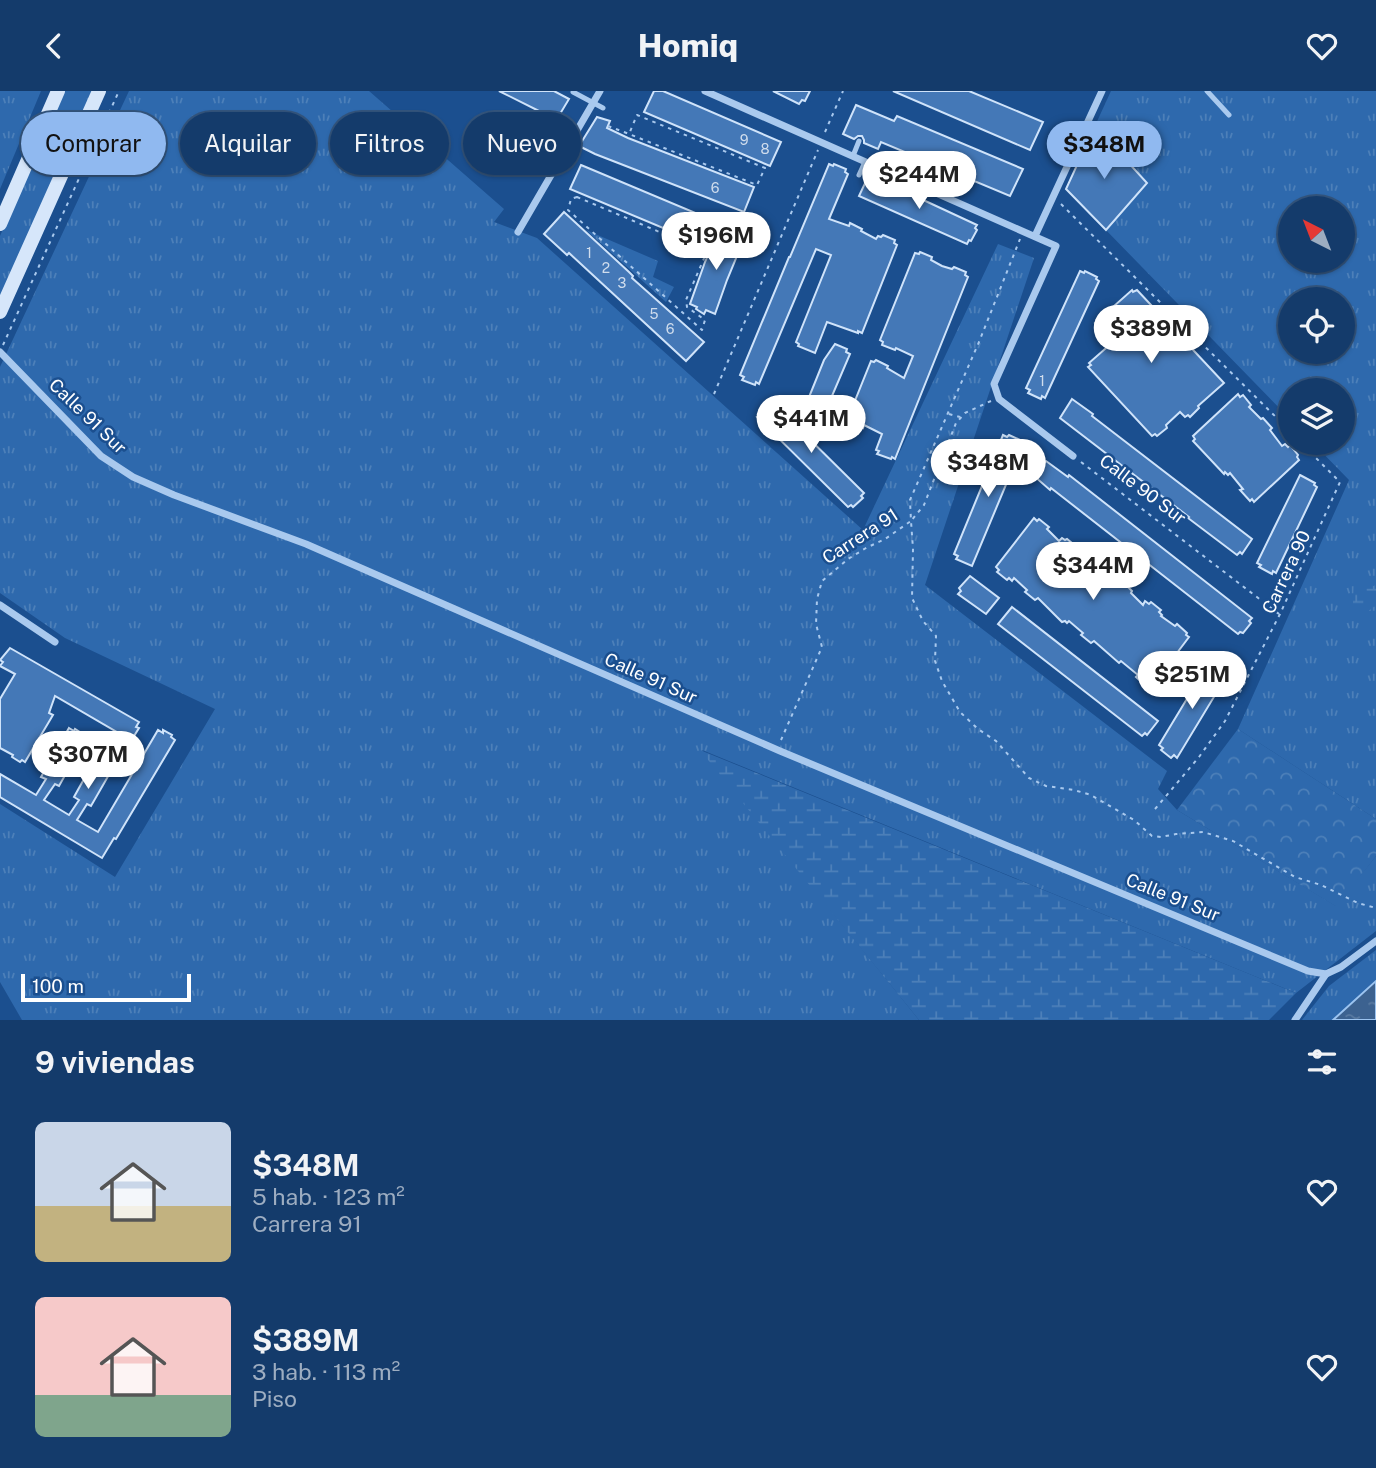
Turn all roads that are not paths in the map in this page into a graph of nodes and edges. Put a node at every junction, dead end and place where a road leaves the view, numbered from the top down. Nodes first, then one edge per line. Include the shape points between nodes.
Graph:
1 (58, 91) edge
2 (99, 91) edge
3 (600, 91) edge
4 (705, 91) edge
5 (1102, 91) edge
6 (1207, 91) edge
7 (573, 92) edge
8 (594, 102) junction
9 (603, 108) dead end
10 (1229, 115) dead end
11 (859, 141) dead end
12 (853, 156) junction
13 (865, 162) junction
14 (859, 175) dead end
15 (0, 224) edge
16 (518, 232) dead end
17 (1035, 236) junction
18 (0, 312) edge
19 (0, 352) edge
20 (1073, 456) road end
21 (0, 605) edge
22 (55, 642) dead end
23 (1376, 941) edge
24 (1326, 974) junction
25 (1295, 1020) edge

1 - 15 main road
2 - 18 main road
3 - 8 street
4 - 12 street
5 - 17 street
6 - 10 lane
7 - 8 lane
8 - 9 lane
8 - 16 street
11 - 12 lane
12 - 13 street
13 - 14 lane
13 - 17 street
17 - 20 street, Calle 90 Sur via 1056,246 994,384 999,399
19 - 24 street, Calle 91 Sur via 102,456 133,477 306,544 780,751 1308,971
21 - 22 street
23 - 24 street
24 - 25 street

